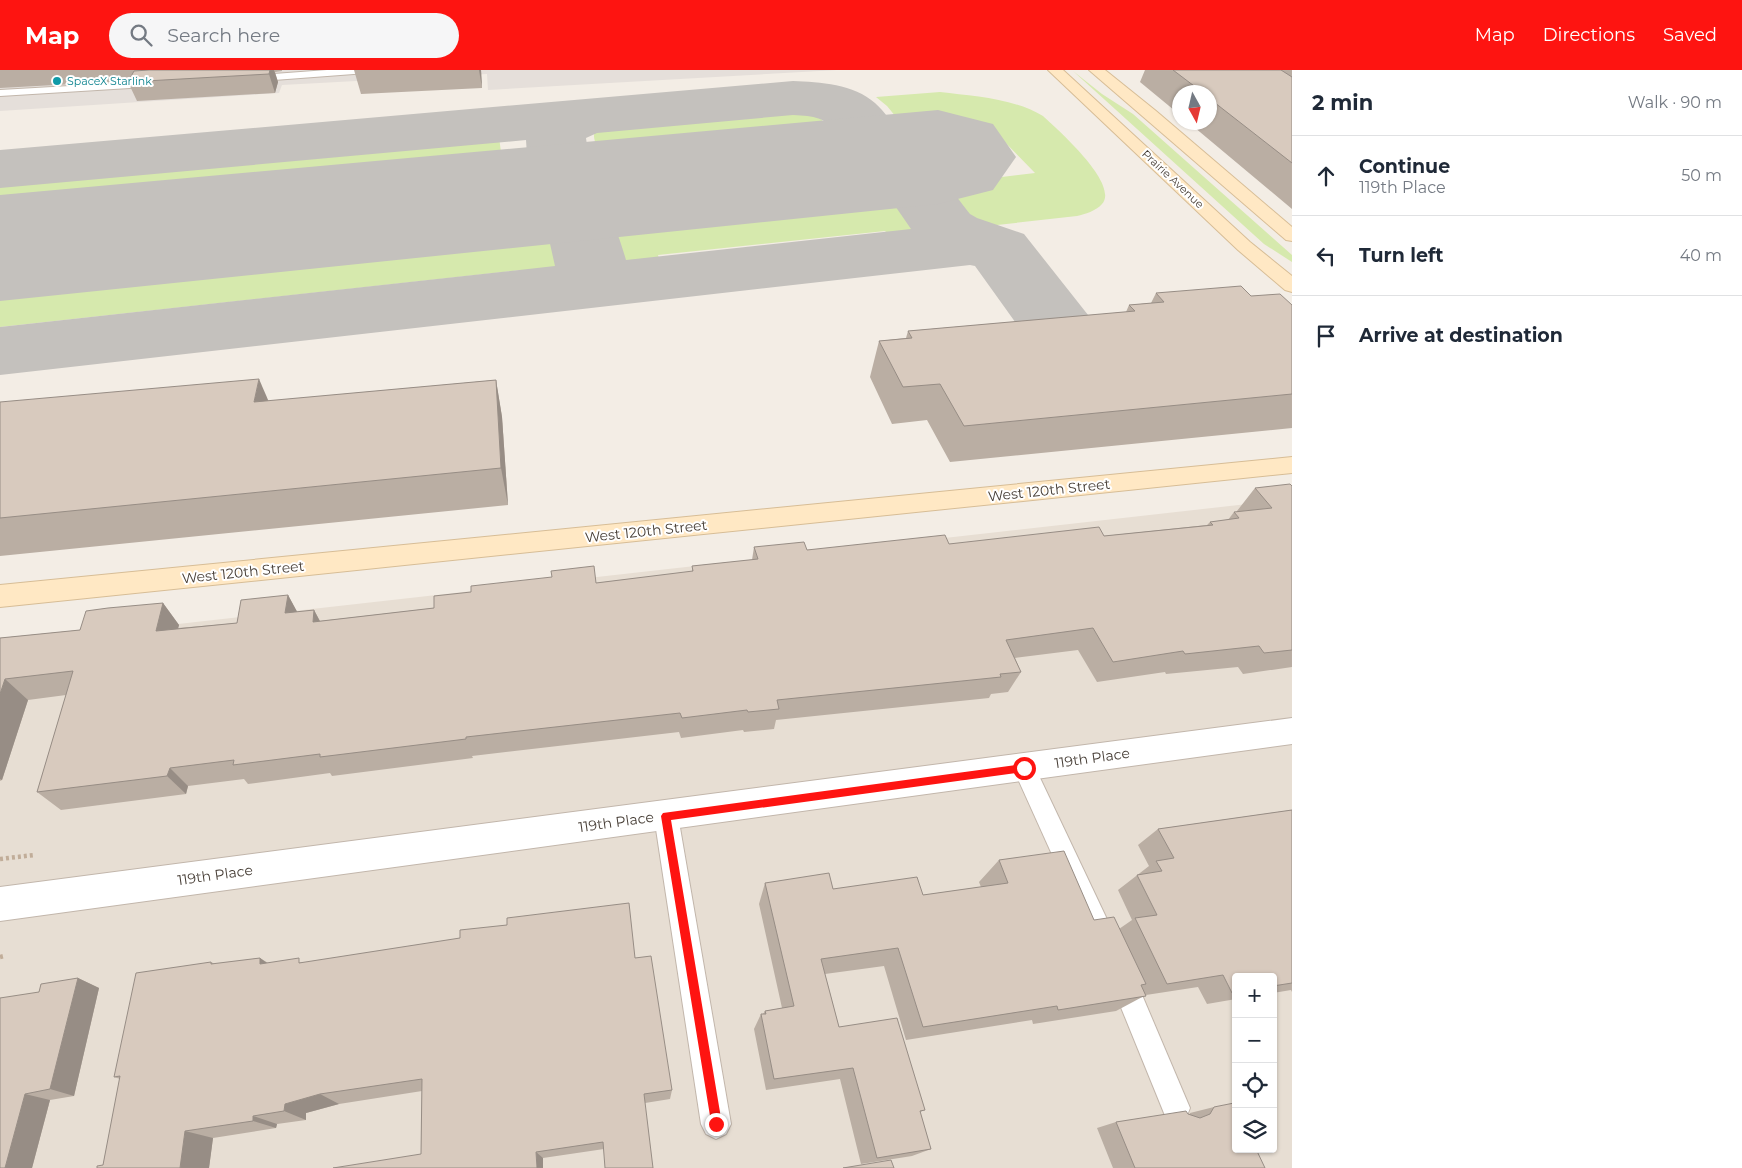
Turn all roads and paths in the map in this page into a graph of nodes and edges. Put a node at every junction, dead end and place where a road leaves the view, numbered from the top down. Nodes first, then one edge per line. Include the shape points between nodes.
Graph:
1 (367, 70) edge
2 (1055, 70) edge
3 (1096, 70) edge
4 (236, 80) edge
5 (167, 84) edge
6 (0, 93) edge
7 (1292, 236) edge
8 (1292, 286) edge
9 (1292, 465) edge
10 (0, 596) edge
11 (1292, 731) edge
12 (1024, 768) junction
13 (666, 816) junction
14 (34, 855) dead end
15 (0, 859) edge
16 (0, 904) edge
17 (1176, 1108) dead end
18 (716, 1124) dead end

1 - 4 lane
2 - 8 main road, Prairie Avenue via 1244,246
3 - 7 main road
5 - 6 lane
9 - 10 main road, West 120th Street
11 - 12 street, 119th Place
12 - 13 street, 119th Place
12 - 17 lane via 1131,998
13 - 16 street, 119th Place
13 - 18 lane
14 - 15 path

